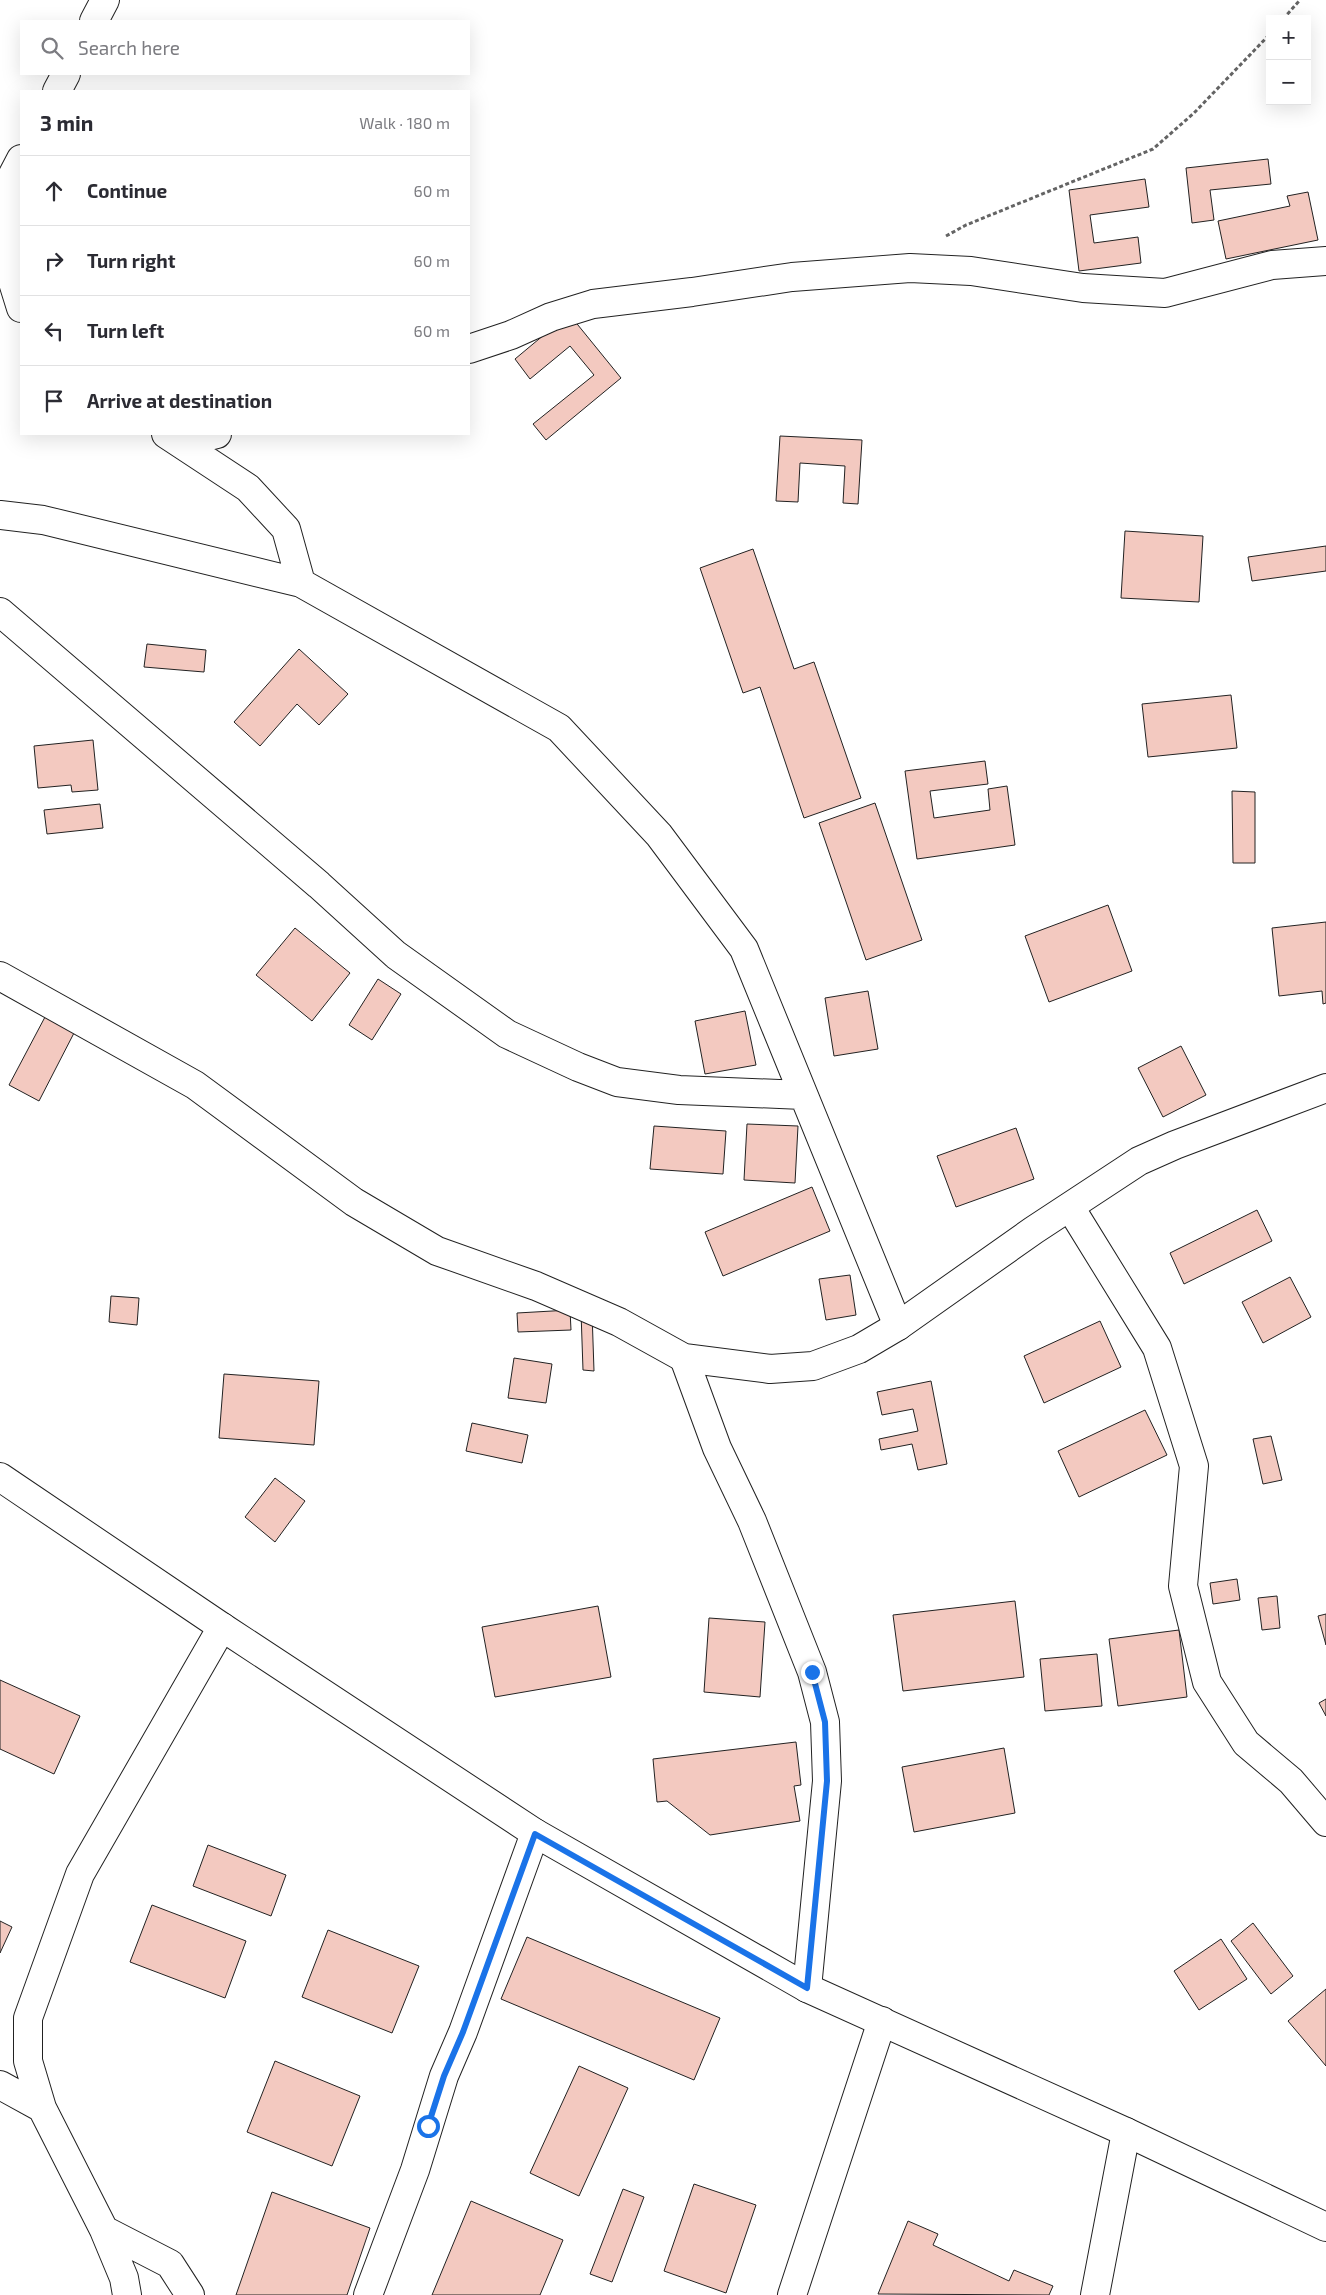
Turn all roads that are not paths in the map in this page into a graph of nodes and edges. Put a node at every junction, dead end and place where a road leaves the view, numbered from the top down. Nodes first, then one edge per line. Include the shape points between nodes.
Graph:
1 (105, 0) edge
2 (95, 20) edge
3 (65, 75) edge
4 (58, 90) edge
5 (20, 161) edge
6 (1326, 261) edge
7 (20, 305) edge
8 (470, 349) edge
9 (206, 435) edge
10 (174, 438) edge
11 (0, 515) edge
12 (301, 583) junction
13 (0, 612) edge
14 (0, 976) edge
15 (1326, 1088) edge
16 (803, 1095) junction
17 (1070, 1206) junction
18 (898, 1326) junction
19 (684, 1358) junction
20 (0, 1477) edge
21 (222, 1627) junction
22 (1326, 1822) edge
23 (535, 1834) junction
24 (807, 1988) junction
25 (882, 2021) junction
26 (0, 2085) edge
27 (42, 2108) junction
28 (1126, 2132) junction
29 (1326, 2227) edge
30 (104, 2230) junction
31 (127, 2295) edge
32 (190, 2295) edge
33 (368, 2295) edge
34 (792, 2295) edge
35 (1095, 2295) edge

1 - 2 street
3 - 4 street
5 - 7 street via 10,180 7,263
6 - 8 street via 1272,265 1165,293 1083,288 971,271 910,268 792,277 593,304
9 - 10 street
10 - 12 street via 248,488 286,529
11 - 12 street via 43,520
12 - 16 street via 559,728 659,835 744,950
13 - 16 street via 281,852 396,955 507,1034 578,1068 617,1082 679,1090
14 - 19 street via 195,1085 354,1202 437,1251 536,1286 619,1322
15 - 17 street via 1139,1161
16 - 18 street
17 - 18 street
17 - 22 street via 1156,1348 1194,1466 1183,1586 1208,1682 1246,1743 1291,1781
18 - 19 street via 859,1349 813,1366 770,1369
19 - 24 street via 717,1448 752,1520 812,1672 825,1722 827,1781
20 - 21 street
21 - 23 street
21 - 27 street via 80,1874 28,2018 28,2061
23 - 24 street
23 - 33 street via 444,2076 415,2170
24 - 25 street
25 - 28 street
25 - 34 street
26 - 27 street
27 - 30 street
28 - 29 street
28 - 35 street
30 - 31 street via 124,2278
30 - 32 street via 170,2264

